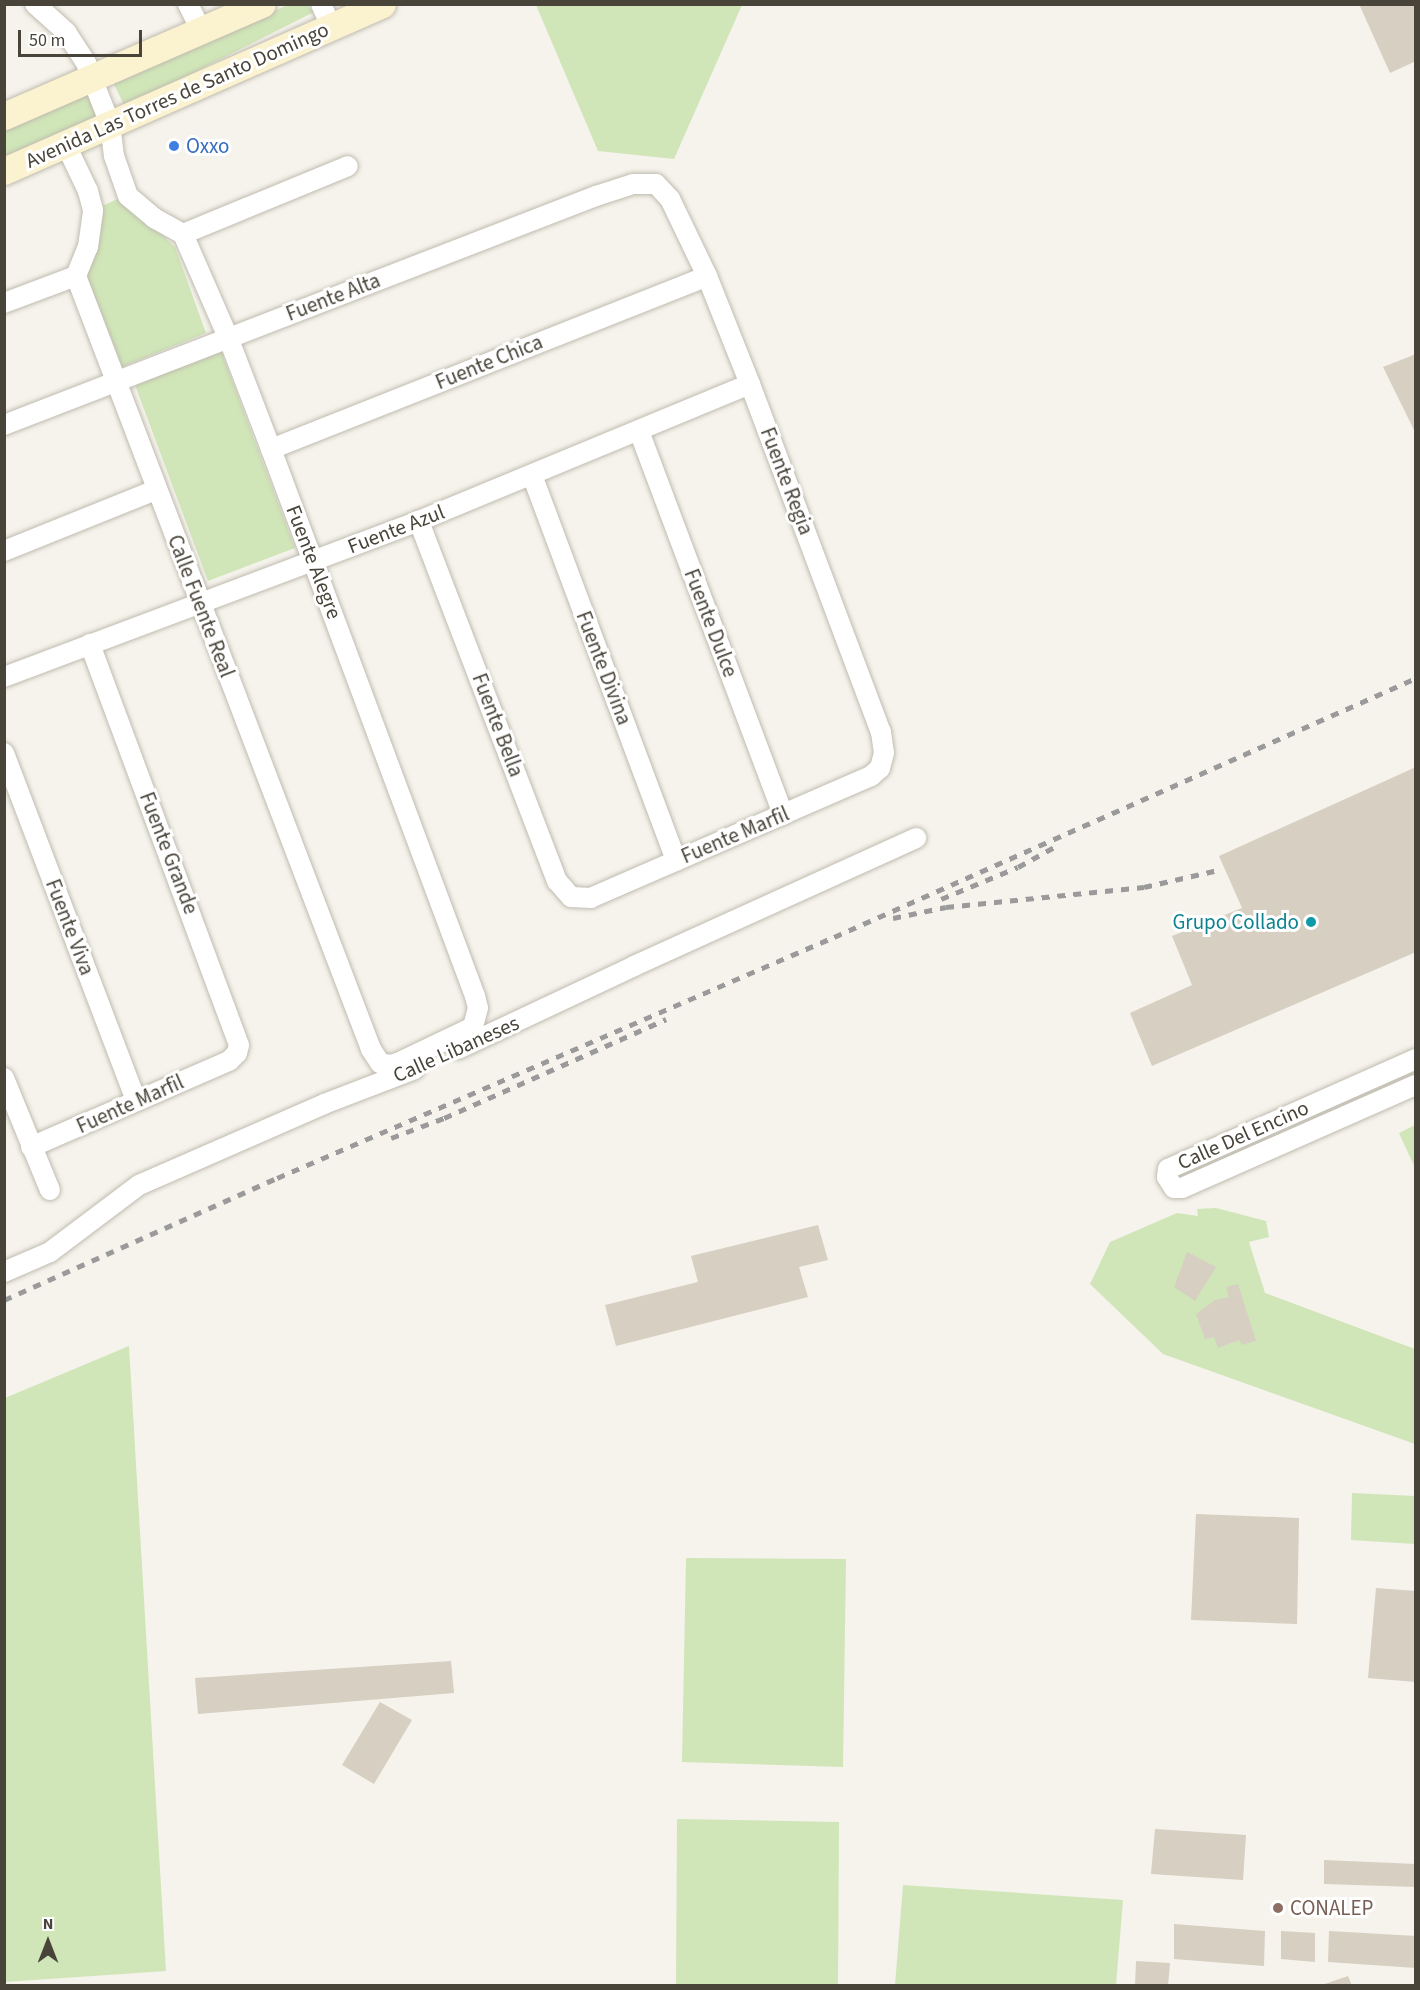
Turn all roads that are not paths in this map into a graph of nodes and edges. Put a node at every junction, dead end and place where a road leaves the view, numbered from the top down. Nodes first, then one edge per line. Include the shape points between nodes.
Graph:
1 (35, 4) edge
2 (188, 4) edge
3 (262, 4) edge
4 (382, 4) edge
5 (326, 15) edge
6 (201, 31) junction
7 (93, 78) junction
8 (4, 116) edge
9 (110, 124) junction
10 (66, 145) junction
11 (348, 166) dead end
12 (4, 171) edge
13 (663, 189) joint
14 (183, 234) junction
15 (76, 276) junction
16 (706, 276) junction
17 (4, 303) edge
18 (228, 337) junction
19 (115, 383) junction
20 (750, 384) junction
21 (4, 425) edge
22 (639, 431) junction
23 (271, 449) junction
24 (532, 476) junction
25 (156, 490) junction
26 (419, 521) junction
27 (4, 551) edge
28 (313, 560) junction
29 (200, 602) junction
30 (90, 644) junction
31 (4, 678) edge
32 (4, 753) edge
33 (871, 776) joint
34 (783, 815) junction
35 (916, 838) dead end
36 (676, 861) junction
37 (600, 894) joint
38 (1416, 1059) edge
39 (229, 1061) joint
40 (380, 1063) joint
41 (4, 1078) edge
42 (1416, 1085) edge
43 (136, 1101) junction
44 (31, 1147) junction
45 (50, 1190) dead end
46 (4, 1272) edge

1 - 7 street via 76,43
2 - 6 street
3 - 6 street
4 - 5 street, Avenida Las Torres de Santo Domingo
5 - 9 street, Avenida Las Torres de Santo Domingo
6 - 7 street
7 - 8 street
7 - 9 street
9 - 10 street, Avenida Las Torres de Santo Domingo
9 - 14 street via 114,156 128,196 154,218
10 - 12 street, Avenida Las Torres de Santo Domingo
10 - 15 street via 93,210 88,247
11 - 14 street
13 - 16 street, Fuente Regia
13 - 18 street, Fuente Alta via 649,183 618,188
14 - 18 street, Fuente Alegre
15 - 17 street
15 - 19 street, Calle Fuente Real
16 - 20 street, Fuente Regia
16 - 23 street, Fuente Chica
18 - 19 street, Fuente Alta
18 - 23 street, Fuente Alegre
19 - 21 street, Fuente Alta
19 - 25 street, Calle Fuente Real
20 - 22 street, Fuente Azul
20 - 33 street, Fuente Regia via 881,732 884,753 880,768
22 - 24 street, Fuente Azul
22 - 34 street, Fuente Dulce
23 - 28 street, Fuente Alegre
24 - 26 street, Fuente Azul
24 - 36 street, Fuente Divina
25 - 27 street
25 - 29 street, Calle Fuente Real
26 - 28 street, Fuente Azul
26 - 37 street, Fuente Bella via 557,881 571,897
28 - 29 street, Fuente Azul
28 - 40 street, Fuente Alegre via 478,1008 473,1027 398,1063
29 - 30 street, Fuente Azul
29 - 40 street, Calle Fuente Real via 344,980
30 - 31 street, Fuente Azul
30 - 39 street, Fuente Grande via 239,1045
32 - 43 street, Fuente Viva
33 - 34 street, Fuente Marfil
34 - 36 street, Fuente Marfil
35 - 46 street, Calle Libaneses via 424,1066 324,1104 139,1185 50,1252
36 - 37 street, Fuente Marfil
38 - 42 street, Calle Del Encino via 1168,1169 1167,1177 1173,1187 1182,1188
39 - 43 street, Fuente Marfil
41 - 44 street
43 - 44 street, Fuente Marfil
44 - 45 street

